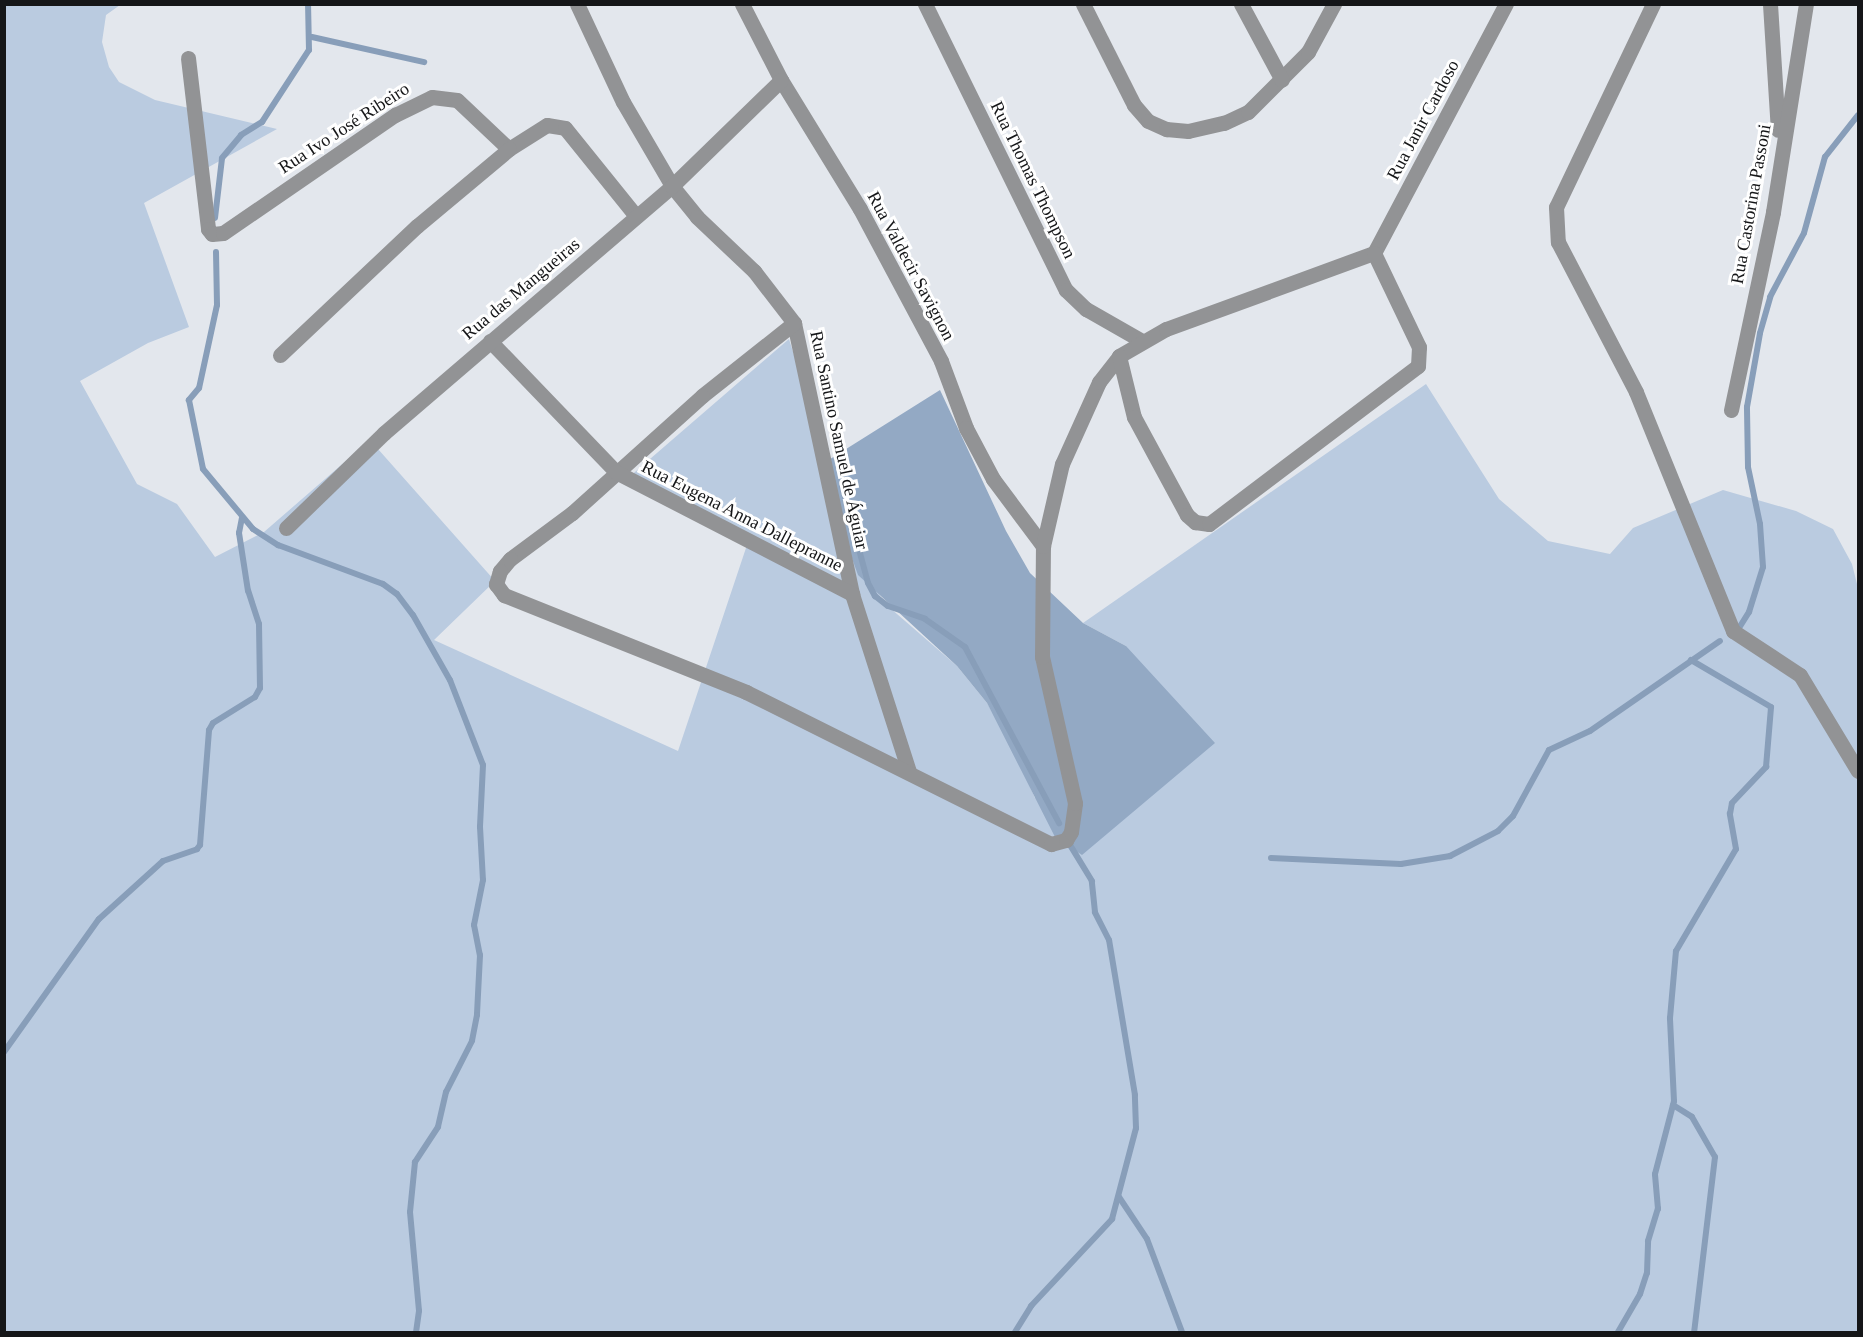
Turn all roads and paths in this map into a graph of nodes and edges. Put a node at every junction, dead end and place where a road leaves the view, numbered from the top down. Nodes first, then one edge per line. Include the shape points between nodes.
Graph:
1 (577, 4) edge
2 (742, 4) edge
3 (925, 4) edge
4 (1083, 4) edge
5 (1241, 4) edge
6 (1334, 4) edge
7 (1506, 4) edge
8 (1653, 4) edge
9 (1770, 4) edge
10 (1806, 4) edge
11 (188, 58) dead end
12 (781, 80) junction
13 (1282, 80) junction
14 (509, 148) junction
15 (1780, 153) junction
16 (672, 186) junction
17 (636, 216) junction
18 (1374, 253) junction
19 (794, 323) junction
20 (490, 341) junction
21 (1142, 341) junction
22 (280, 355) dead end
23 (1119, 356) junction
24 (1731, 410) dead end
25 (616, 472) junction
26 (286, 528) dead end
27 (1043, 546) junction
28 (852, 594) junction
29 (1858, 771) edge
30 (909, 772) junction

1 - 16 street, Rua Santino Samuel de Águiar via 623,102
2 - 12 street, Rua Valdecir Savignon
3 - 21 street, Rua Thomas Thompson via 1066,290 1086,309
4 - 13 street via 1134,105 1148,121 1166,129 1188,130 1224,123 1248,112
5 - 13 street
6 - 13 street via 1308,52
7 - 18 street, Rua Janir Cardoso
8 - 29 street via 1556,207 1558,242 1636,392 1733,631 1800,675
9 - 15 street
10 - 15 street, Rua Castorina Passoni
11 - 14 street, Rua Ivo José Ribeiro via 208,229 216,235 422,100 457,100
12 - 16 street, Rua das Mangueiras
12 - 27 street, Rua Valdecir Savignon via 860,209 941,361 966,428 993,479
14 - 17 street via 547,125 565,128
14 - 22 street via 408,234
15 - 24 street, Rua Castorina Passoni via 1773,212
16 - 17 street, Rua das Mangueiras
16 - 19 street, Rua Santino Samuel de Águiar via 697,218 754,271
17 - 20 street, Rua das Mangueiras
18 - 21 street
18 - 23 street via 1419,347 1418,366 1209,524 1195,522 1187,515 1134,417
19 - 25 street via 702,396
19 - 28 street, Rua Santino Samuel de Águiar
20 - 25 street, Rua Eugena Anna Dallepranne
20 - 26 street, Rua das Mangueiras via 384,433
21 - 23 street
23 - 27 street via 1099,382 1073,432
25 - 28 street, Rua Eugena Anna Dallepranne
25 - 30 street via 505,565 496,584 504,595 746,692
27 - 30 street via 1042,657 1075,803 1074,824 1066,840 1051,844 1036,839
28 - 30 street, Rua Santino Samuel de Águiar

